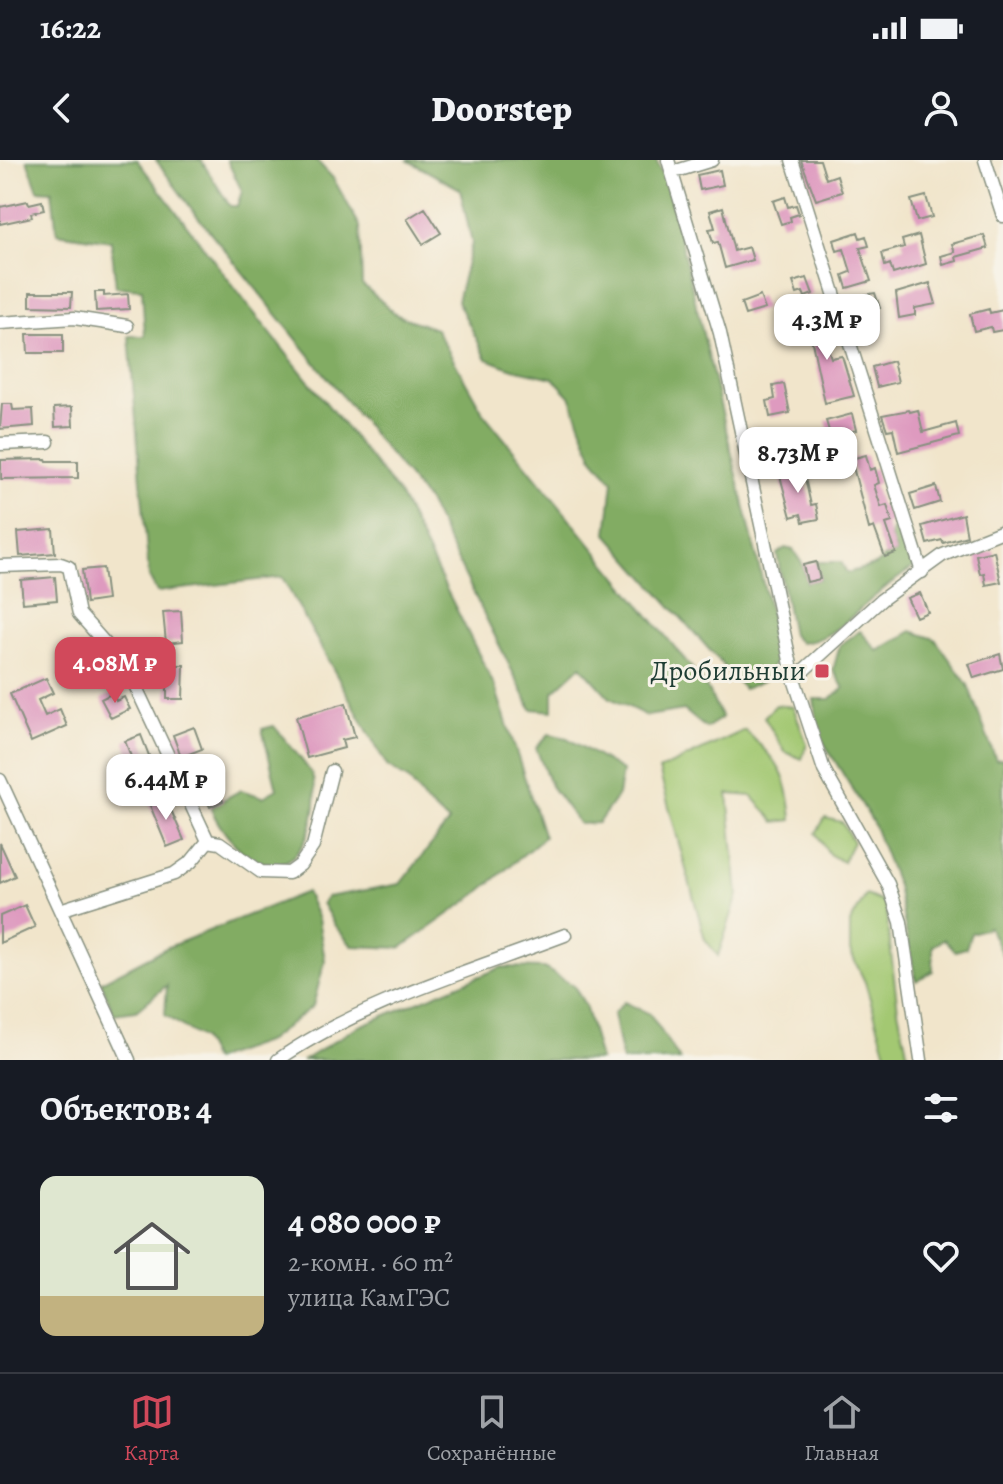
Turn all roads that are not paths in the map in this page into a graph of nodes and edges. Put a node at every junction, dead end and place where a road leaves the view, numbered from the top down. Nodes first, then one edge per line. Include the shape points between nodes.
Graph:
1 (712, 160) edge
2 (792, 160) edge
3 (985, 160) edge
4 (670, 166) edge
5 (1003, 216) edge
6 (0, 323) edge
7 (127, 326) dead end
8 (48, 442) dead end
9 (0, 444) edge
10 (1003, 531) edge
11 (0, 566) edge
12 (922, 572) junction
13 (794, 679) junction
14 (332, 771) dead end
15 (0, 780) edge
16 (208, 841) junction
17 (60, 910) junction
18 (565, 935) dead end
19 (129, 1060) edge
20 (278, 1060) edge
21 (921, 1060) edge

1 - 4 street
2 - 12 street
3 - 5 street
4 - 13 street via 720,333
6 - 7 street via 74,318
8 - 9 street
10 - 12 street via 943,555
11 - 16 street via 69,567 79,614 127,668
12 - 13 street via 881,600
13 - 21 street via 824,770 888,884 901,922
14 - 16 street via 313,846 289,873 261,872 220,843
15 - 17 street
16 - 17 street via 174,874
17 - 19 street
18 - 20 street via 388,1002 310,1037

